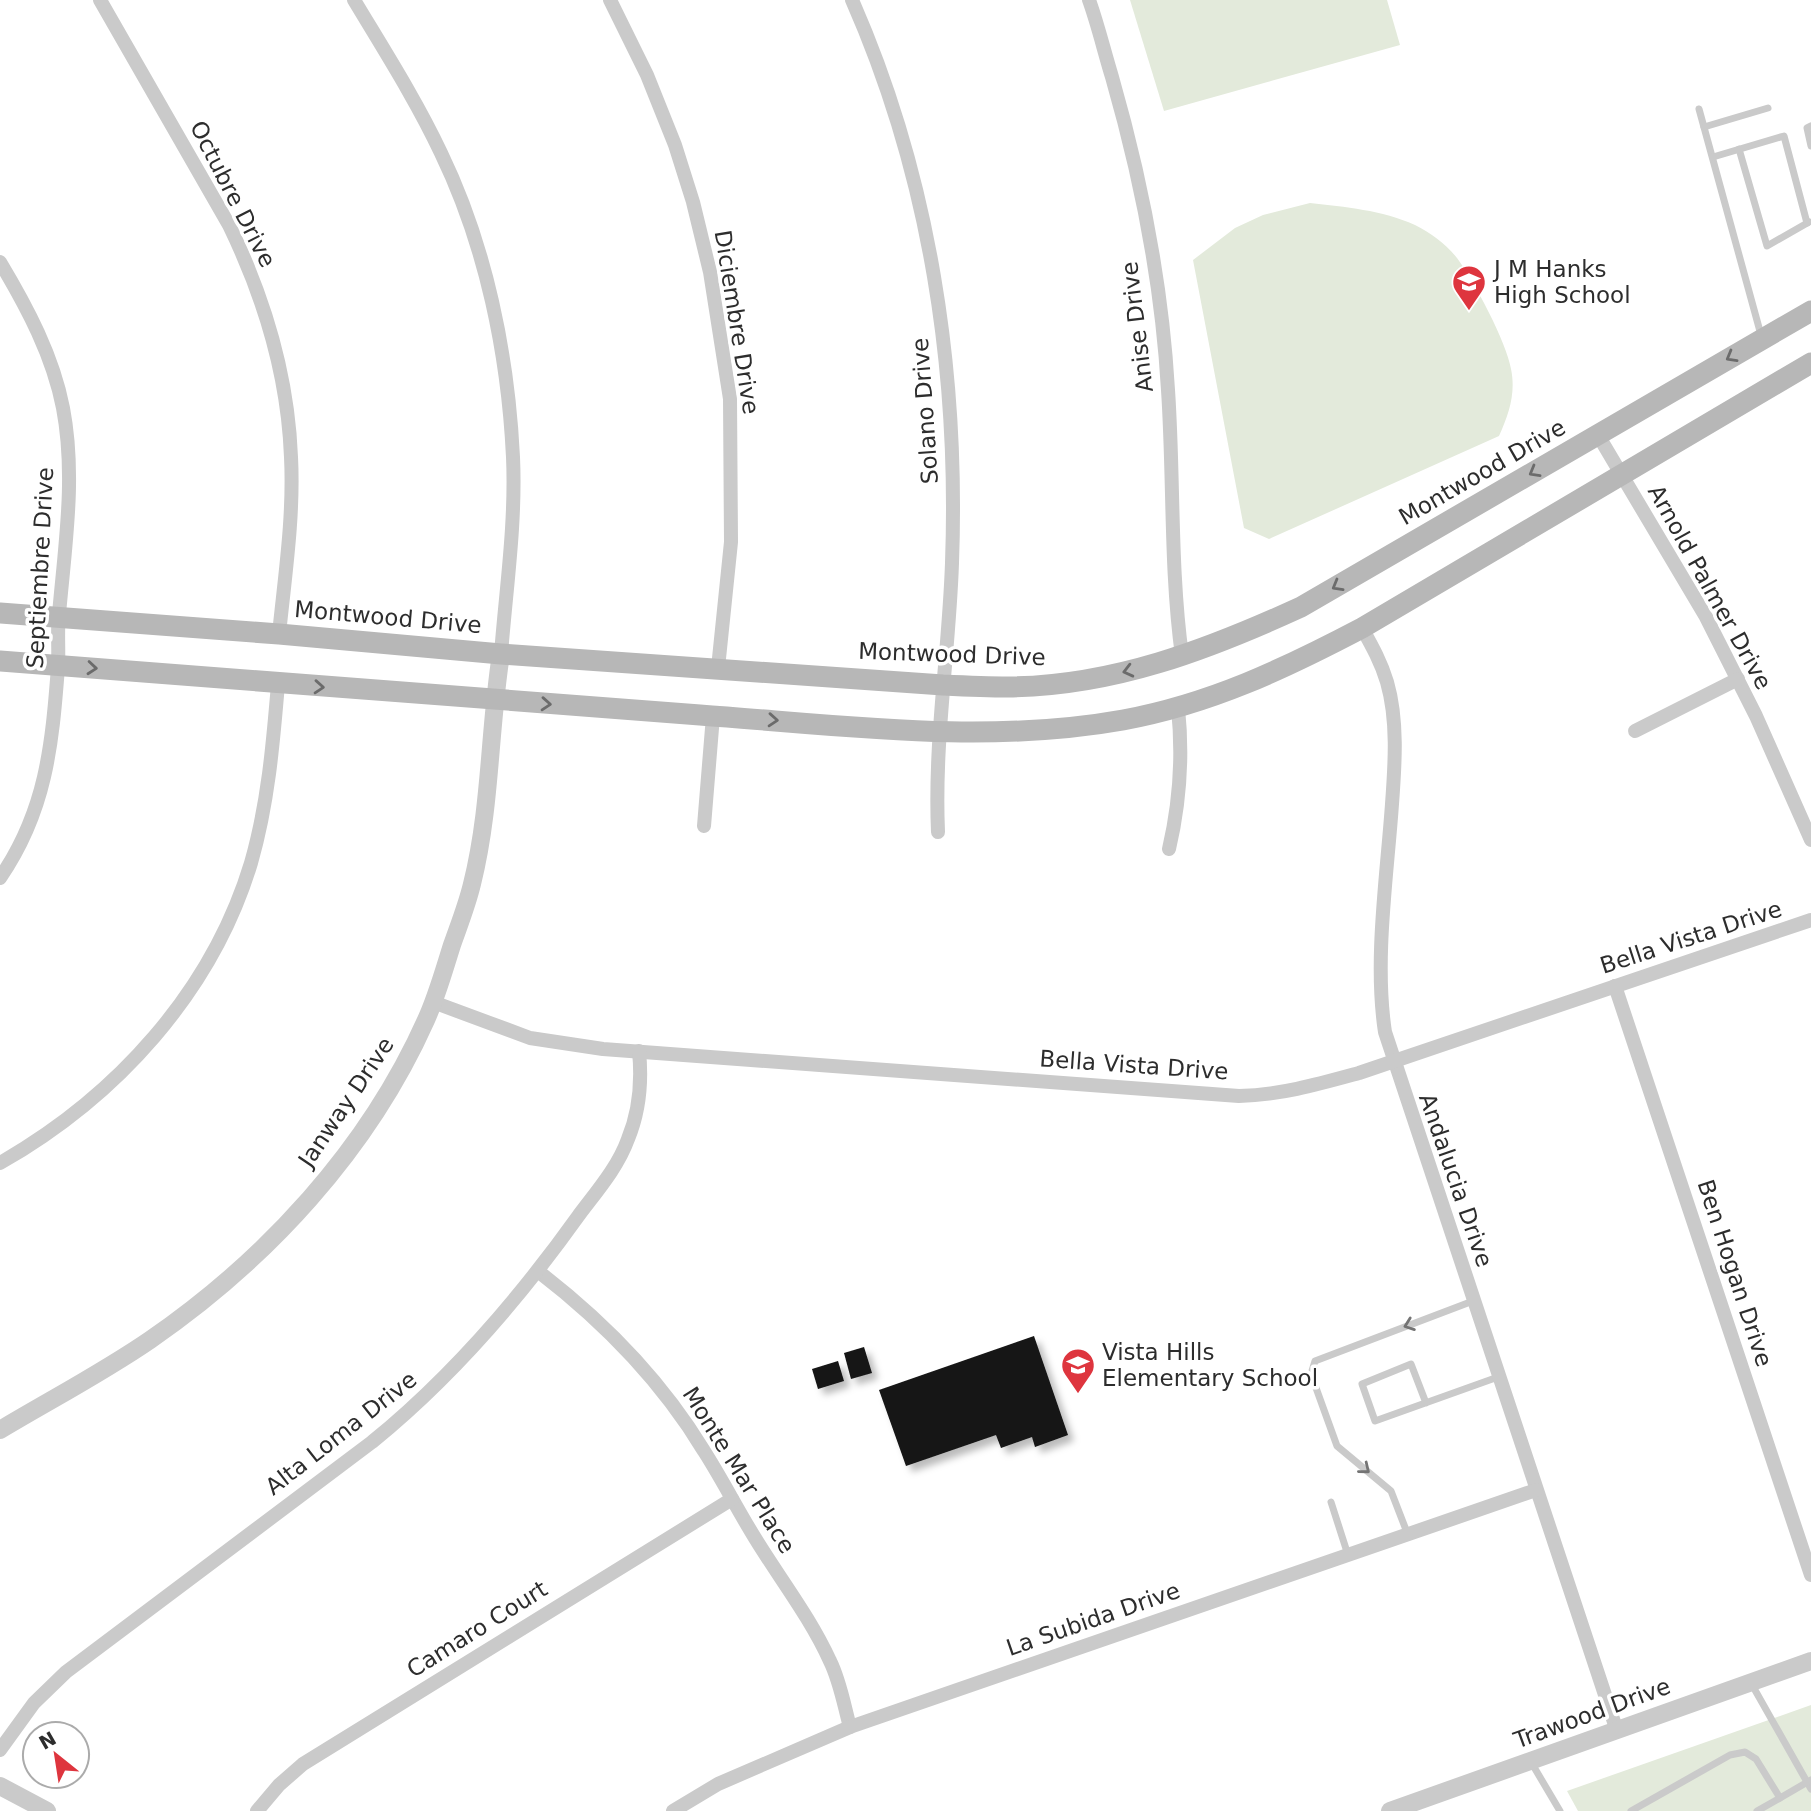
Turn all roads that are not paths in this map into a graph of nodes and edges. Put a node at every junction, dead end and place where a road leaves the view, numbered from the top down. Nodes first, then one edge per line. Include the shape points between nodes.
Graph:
1 (100, 0) edge
2 (354, 0) edge
3 (610, 0) edge
4 (852, 0) edge
5 (1089, 0) edge
6 (1768, 108) dead end
7 (1699, 109) dead end
8 (1811, 126) edge
9 (1704, 127) junction
10 (1811, 146) edge
11 (1739, 149) junction
12 (1713, 157) junction
13 (1809, 222) edge
14 (0, 262) edge
15 (1811, 311) edge
16 (1762, 339) junction
17 (1811, 363) edge
18 (1598, 435) junction
19 (1620, 474) junction
20 (0, 613) edge
21 (59, 618) junction
22 (1362, 628) junction
23 (279, 634) junction
24 (501, 654) junction
25 (1182, 656) junction
26 (0, 661) edge
27 (58, 665) junction
28 (718, 668) junction
29 (1738, 679) junction
30 (278, 684) junction
31 (943, 685) junction
32 (494, 701) junction
33 (1178, 708) junction
34 (713, 716) junction
35 (1635, 731) dead end
36 (939, 732) junction
37 (705, 826) dead end
38 (938, 832) dead end
39 (1811, 841) edge
40 (1169, 849) dead end
41 (0, 878) edge
42 (1811, 920) edge
43 (1615, 986) junction
44 (433, 1002) junction
45 (639, 1051) junction
46 (1392, 1060) junction
47 (0, 1163) edge
48 (539, 1272) junction
49 (1473, 1301) junction
50 (1499, 1377) junction
51 (1426, 1403) junction
52 (0, 1430) edge
53 (1536, 1490) junction
54 (732, 1499) junction
55 (1331, 1502) dead end
56 (1408, 1535) junction
57 (1348, 1555) junction
58 (1811, 1575) edge
59 (1811, 1661) edge
60 (1750, 1683) junction
61 (850, 1727) junction
62 (1617, 1731) junction
63 (0, 1750) edge
64 (1531, 1761) junction
65 (1810, 1784) edge
66 (0, 1786) edge
67 (1780, 1798) junction
68 (47, 1811) edge
69 (257, 1811) edge
70 (673, 1811) edge
71 (1390, 1811) edge
72 (1560, 1811) edge
73 (1631, 1811) edge
74 (1757, 1811) edge

1 - 23 street, Octubre Drive via 229,225 264,312 280,370 291,458 291,513
2 - 24 street via 442,155 486,275 505,376 513,459
3 - 28 street, Diciembre Drive via 675,145 710,272 730,399 731,542
4 - 31 street, Solano Drive via 897,121 943,325 954,506
5 - 25 street, Anise Drive via 1139,181 1165,345 1175,610
6 - 9 lane
7 - 9 lane
8 - 10 lane via 1807,128
9 - 12 lane
11 - 12 lane
11 - 13 lane via 1784,136
11 - 13 lane via 1767,246
12 - 16 lane
14 - 21 street, Septiembre Drive via 37,331 63,408 70,467
15 - 16 main road, Montwood Drive
16 -> 18 main road, Montwood Drive
17 - 19 main road
18 - 19 street, Arnold Palmer Drive
18 -> 25 main road, Montwood Drive via 1301,607
19 - 22 main road
19 - 29 street, Arnold Palmer Drive
20 - 21 main road, Montwood Drive
21 - 23 main road, Montwood Drive
21 - 27 street, Septiembre Drive
22 - 33 main road via 1228,692
22 - 46 street, Andalucia Drive via 1378,657 1393,711 1394,783 1380,979
23 - 24 main road, Montwood Drive
24 - 28 main road, Montwood Drive
24 - 32 street, Janway Drive
25 -> 31 main road, Montwood Drive via 1057,684
26 - 27 main road
27 -> 30 main road
27 - 41 street, Septiembre Drive via 42,793 22,843
28 - 31 main road, Montwood Drive
29 - 35 street
29 - 39 street, Arnold Palmer Drive
30 -> 32 main road
30 - 47 street via 269,779 250,863 235,907 201,971 142,1053 118,1077
31 - 36 street, Solano Drive
32 -> 34 main road
32 - 44 street, Janway Drive via 485,825 472,887
33 - 36 main road via 1044,730
33 - 40 street via 1181,772
34 -> 36 main road
34 - 37 street
36 - 38 street, Solano Drive
42 - 43 street, Bella Vista Drive
43 - 46 street, Bella Vista Drive
43 - 58 street, Ben Hogan Drive
44 - 45 street, Bella Vista Drive via 530,1038
44 - 52 street, Janway Drive via 412,1049 357,1138 270,1243 149,1341
45 - 46 street, Bella Vista Drive via 1239,1096 1308,1087
45 - 48 street, Alta Loma Drive via 640,1095 628,1141
46 - 49 street, Andalucia Drive
48 - 54 street, Monte Mar Place via 611,1332 643,1367 673,1404
48 - 63 street, Alta Loma Drive via 413,1409 66,1672 34,1703
49 - 50 street, Andalucia Drive
49 -> 56 lane via 1315,1361 1311,1374 1337,1446 1391,1491
50 - 51 lane
50 - 53 street, Andalucia Drive
51 - 51 lane via 1375,1420 1362,1384 1411,1364
53 - 56 street, La Subida Drive
53 - 62 street, Andalucia Drive
54 - 61 street, Monte Mar Place via 832,1664
54 - 69 street, Camaro Court via 303,1764
55 - 57 lane
56 - 57 street, La Subida Drive
57 - 61 street, La Subida Drive
59 - 60 street, Trawood Drive
60 - 62 street, Trawood Drive
60 - 65 lane
61 - 70 street, La Subida Drive via 718,1784
62 - 64 street, Trawood Drive
64 - 71 street, Trawood Drive
64 - 72 lane
65 - 67 lane
66 - 68 street
67 - 73 lane via 1756,1759 1745,1752 1730,1755
67 - 74 lane

